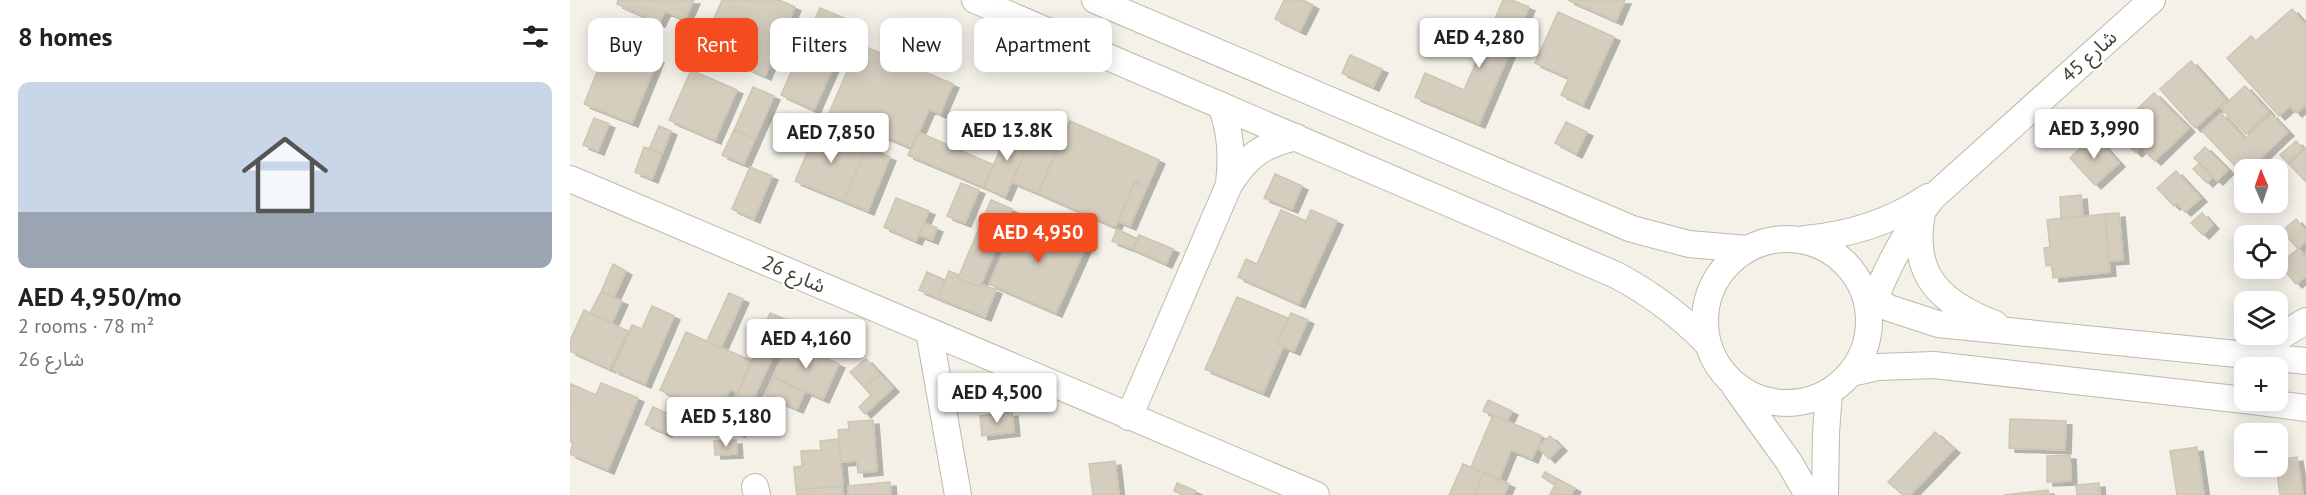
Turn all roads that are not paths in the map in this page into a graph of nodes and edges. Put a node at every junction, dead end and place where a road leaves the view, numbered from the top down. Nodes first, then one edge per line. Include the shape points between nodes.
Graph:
1 (975, 0) edge
2 (1095, 0) edge
3 (2151, 0) edge
4 (1221, 105) junction
5 (1296, 137) junction
6 (570, 179) edge
7 (1229, 185) junction
8 (1945, 185) junction
9 (1923, 210) junction
10 (1802, 240) junction
11 (1747, 249) junction
12 (1870, 302) junction
13 (2306, 321) edge
14 (929, 332) junction
15 (2020, 333) junction
16 (1707, 343) junction
17 (2234, 354) junction
18 (2306, 361) edge
19 (1851, 373) junction
20 (1729, 379) junction
21 (1829, 392) junction
22 (2234, 399) edge
23 (2288, 406) edge
24 (2306, 408) edge
25 (1130, 417) junction
26 (1302, 492) edge
27 (958, 495) edge
28 (1808, 495) edge
29 (1825, 495) edge

1 - 4 street
2 - 11 street via 1632,229 1689,244
3 - 8 street, شارع 45
4 - 5 street
4 - 7 street via 1231,144
5 - 7 street via 1256,152 1240,166
5 - 16 street via 1616,275 1665,305
6 - 14 street, شارع 26
7 - 25 street
8 - 9 street, شارع 45
8 - 10 street, شارع 45 via 1902,213 1878,223
9 - 12 street, شارع 45
9 - 15 street via 1919,246 1923,264 1942,294 1971,315
10 - 11 street via 1774,239
10 - 12 street via 1826,248 1842,259 1855,273
11 - 16 street via 1729,262 1707,299
12 - 15 street via 1938,324
12 - 19 street via 1867,345
13 - 17 street via 2271,342
14 - 25 street, شارع 26
14 - 27 street
15 - 17 street
16 - 20 street
17 - 18 street
19 - 21 street
19 - 22 street via 1878,367 1934,364
20 - 21 street via 1743,391 1777,403 1795,403
20 - 28 street
21 - 29 street
23 - 24 street
25 - 26 street, شارع 26

